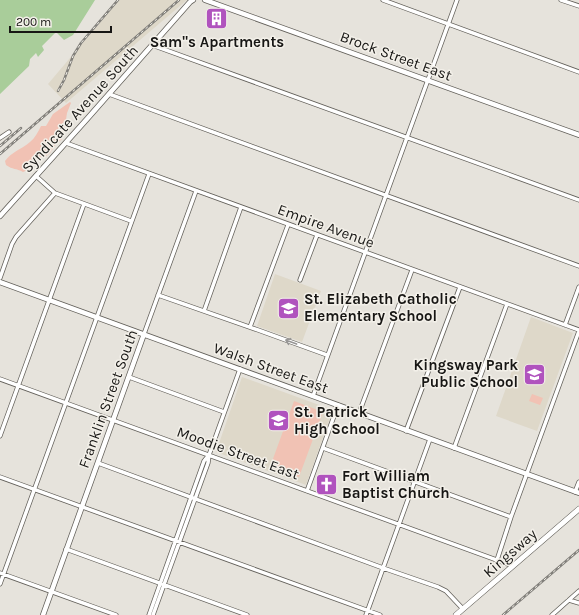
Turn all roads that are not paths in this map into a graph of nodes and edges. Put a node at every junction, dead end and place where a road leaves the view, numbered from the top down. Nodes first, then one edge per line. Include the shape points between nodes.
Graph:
1 (193, 0) edge
2 (205, 0) edge
3 (383, 0) edge
4 (457, 0) edge
5 (561, 0) edge
6 (579, 6) edge
7 (448, 24) junction
8 (152, 45) junction
9 (579, 72) edge
10 (427, 81) junction
11 (109, 94) junction
12 (9, 132) dead end
13 (579, 135) edge
14 (0, 138) edge
15 (406, 138) junction
16 (66, 143) junction
17 (149, 174) junction
18 (36, 176) junction
19 (196, 191) junction
20 (55, 193) junction
21 (385, 195) junction
22 (579, 200) edge
23 (84, 204) junction
24 (241, 207) junction
25 (0, 216) edge
26 (131, 221) junction
27 (288, 225) junction
28 (317, 235) junction
29 (365, 252) junction
30 (579, 266) edge
31 (412, 270) junction
32 (0, 278) edge
33 (300, 280) dead end
34 (0, 282) edge
35 (460, 287) junction
36 (579, 287) edge
37 (158, 295) junction
38 (49, 300) junction
39 (507, 304) junction
40 (204, 311) junction
41 (97, 317) junction
42 (565, 325) junction
43 (250, 327) junction
44 (579, 330) edge
45 (144, 334) junction
46 (327, 355) junction
47 (240, 369) junction
48 (129, 377) junction
49 (0, 379) edge
50 (18, 386) junction
51 (313, 396) junction
52 (65, 403) junction
53 (338, 405) junction
54 (224, 412) junction
55 (359, 413) junction
56 (113, 420) junction
57 (406, 431) junction
58 (0, 436) edge
59 (430, 439) junction
60 (323, 448) junction
61 (454, 448) junction
62 (209, 455) junction
63 (98, 463) junction
64 (527, 474) junction
65 (0, 477) edge
66 (414, 482) junction
67 (579, 482) edge
68 (34, 489) junction
69 (307, 491) junction
70 (577, 493) edge
71 (193, 498) junction
72 (82, 506) junction
73 (579, 509) edge
74 (511, 516) junction
75 (399, 524) junction
76 (178, 541) junction
77 (66, 549) junction
78 (497, 560) junction
79 (513, 566) junction
80 (383, 568) junction
81 (2, 574) edge
82 (0, 584) edge
83 (162, 584) junction
84 (579, 591) edge
85 (51, 592) junction
86 (569, 600) junction
87 (579, 603) edge
88 (462, 609) junction
89 (368, 610) junction
90 (43, 615) edge
91 (116, 615) edge
92 (149, 615) edge
93 (153, 615) edge
94 (247, 615) edge
95 (366, 615) edge
96 (380, 615) edge
97 (456, 615) edge
98 (552, 615) edge

1 - 8 street, Syndicate Avenue South
2 - 10 street, Brock Street East
3 - 7 street
4 - 7 street
5 - 6 street
7 - 9 street
7 - 10 street
8 - 11 street, Syndicate Avenue South
8 - 15 street
10 - 13 street, Brock Street East
10 - 15 street
11 - 16 street, Syndicate Avenue South
11 - 21 street
12 - 14 street
15 - 21 street
15 - 22 street
16 - 17 street, Empire Avenue
16 - 18 street, Syndicate Avenue South
17 - 19 street, Empire Avenue
17 - 26 street
18 - 20 street
18 - 25 street, Syndicate Avenue South
19 - 24 street, Empire Avenue
19 - 37 street, Franklin Street South
20 - 23 street
20 - 32 street via 16,237
21 - 29 street
21 - 30 street
23 - 26 street
23 - 38 street
24 - 27 street, Empire Avenue
24 - 40 street
26 - 41 street
27 - 28 street, Empire Avenue
27 - 43 street
28 - 29 street, Empire Avenue
28 - 33 street
29 - 31 street, Empire Avenue
29 - 46 street
31 - 35 street, Empire Avenue
31 - 55 street
34 - 38 street, Walsh Street East
35 - 39 street, Empire Avenue
35 - 57 street
36 - 42 street
37 - 40 street
37 - 45 street, Franklin Street South
38 - 41 street, Walsh Street East
38 - 50 street
39 - 42 street, Empire Avenue
39 - 61 street
40 - 43 street
41 - 45 street, Walsh Street East
41 - 52 street
42 - 44 street, Empire Avenue
46 -> 43 street
44 - 64 street
45 - 47 street, Walsh Street East
45 - 48 street, Franklin Street South
46 - 51 street
47 - 51 street, Walsh Street East
47 - 54 street
48 - 54 street
48 - 56 street, Franklin Street South
49 - 50 street, Moodie Street East
50 - 52 street, Moodie Street East
50 - 58 street
51 - 53 street, Walsh Street East
52 - 56 street, Moodie Street East
52 - 68 street
53 - 55 street, Walsh Street East
53 - 60 street
54 - 62 street
55 - 57 street, Walsh Street East
56 - 62 street, Moodie Street East
56 - 63 street, Franklin Street South
57 - 59 street, Walsh Street East
59 - 61 street, Walsh Street East
59 - 66 street
60 - 66 street
60 - 69 street
61 - 64 street, Walsh Street East
62 - 69 street, Moodie Street East
62 - 71 street
63 - 71 street
63 - 72 street, Franklin Street South
64 - 70 street, Walsh Street East
64 - 74 street
65 - 68 street
66 - 74 street
66 - 75 street
67 - 70 street
68 - 72 street
68 - 81 street
69 - 75 street, Moodie Street East
71 - 76 street
71 - 80 street
72 - 76 street
72 - 77 street, Franklin Street South
73 - 79 main road, Kingsway
74 - 78 street
75 - 78 street, Moodie Street East
75 - 80 street
76 - 83 street
76 - 89 street
77 - 83 street
77 - 85 street, Franklin Street South
78 - 79 street, Moodie Street East
79 - 88 main road, Kingsway
80 - 88 street via 446,591
80 - 89 street
81 - 82 street
81 - 85 street
83 - 92 street
83 - 93 street
83 - 94 street
84 - 86 street
85 - 90 street, Franklin Street South
85 - 91 street
86 - 87 street
86 - 98 street
88 - 97 main road, Kingsway
89 - 95 street
89 - 96 street

